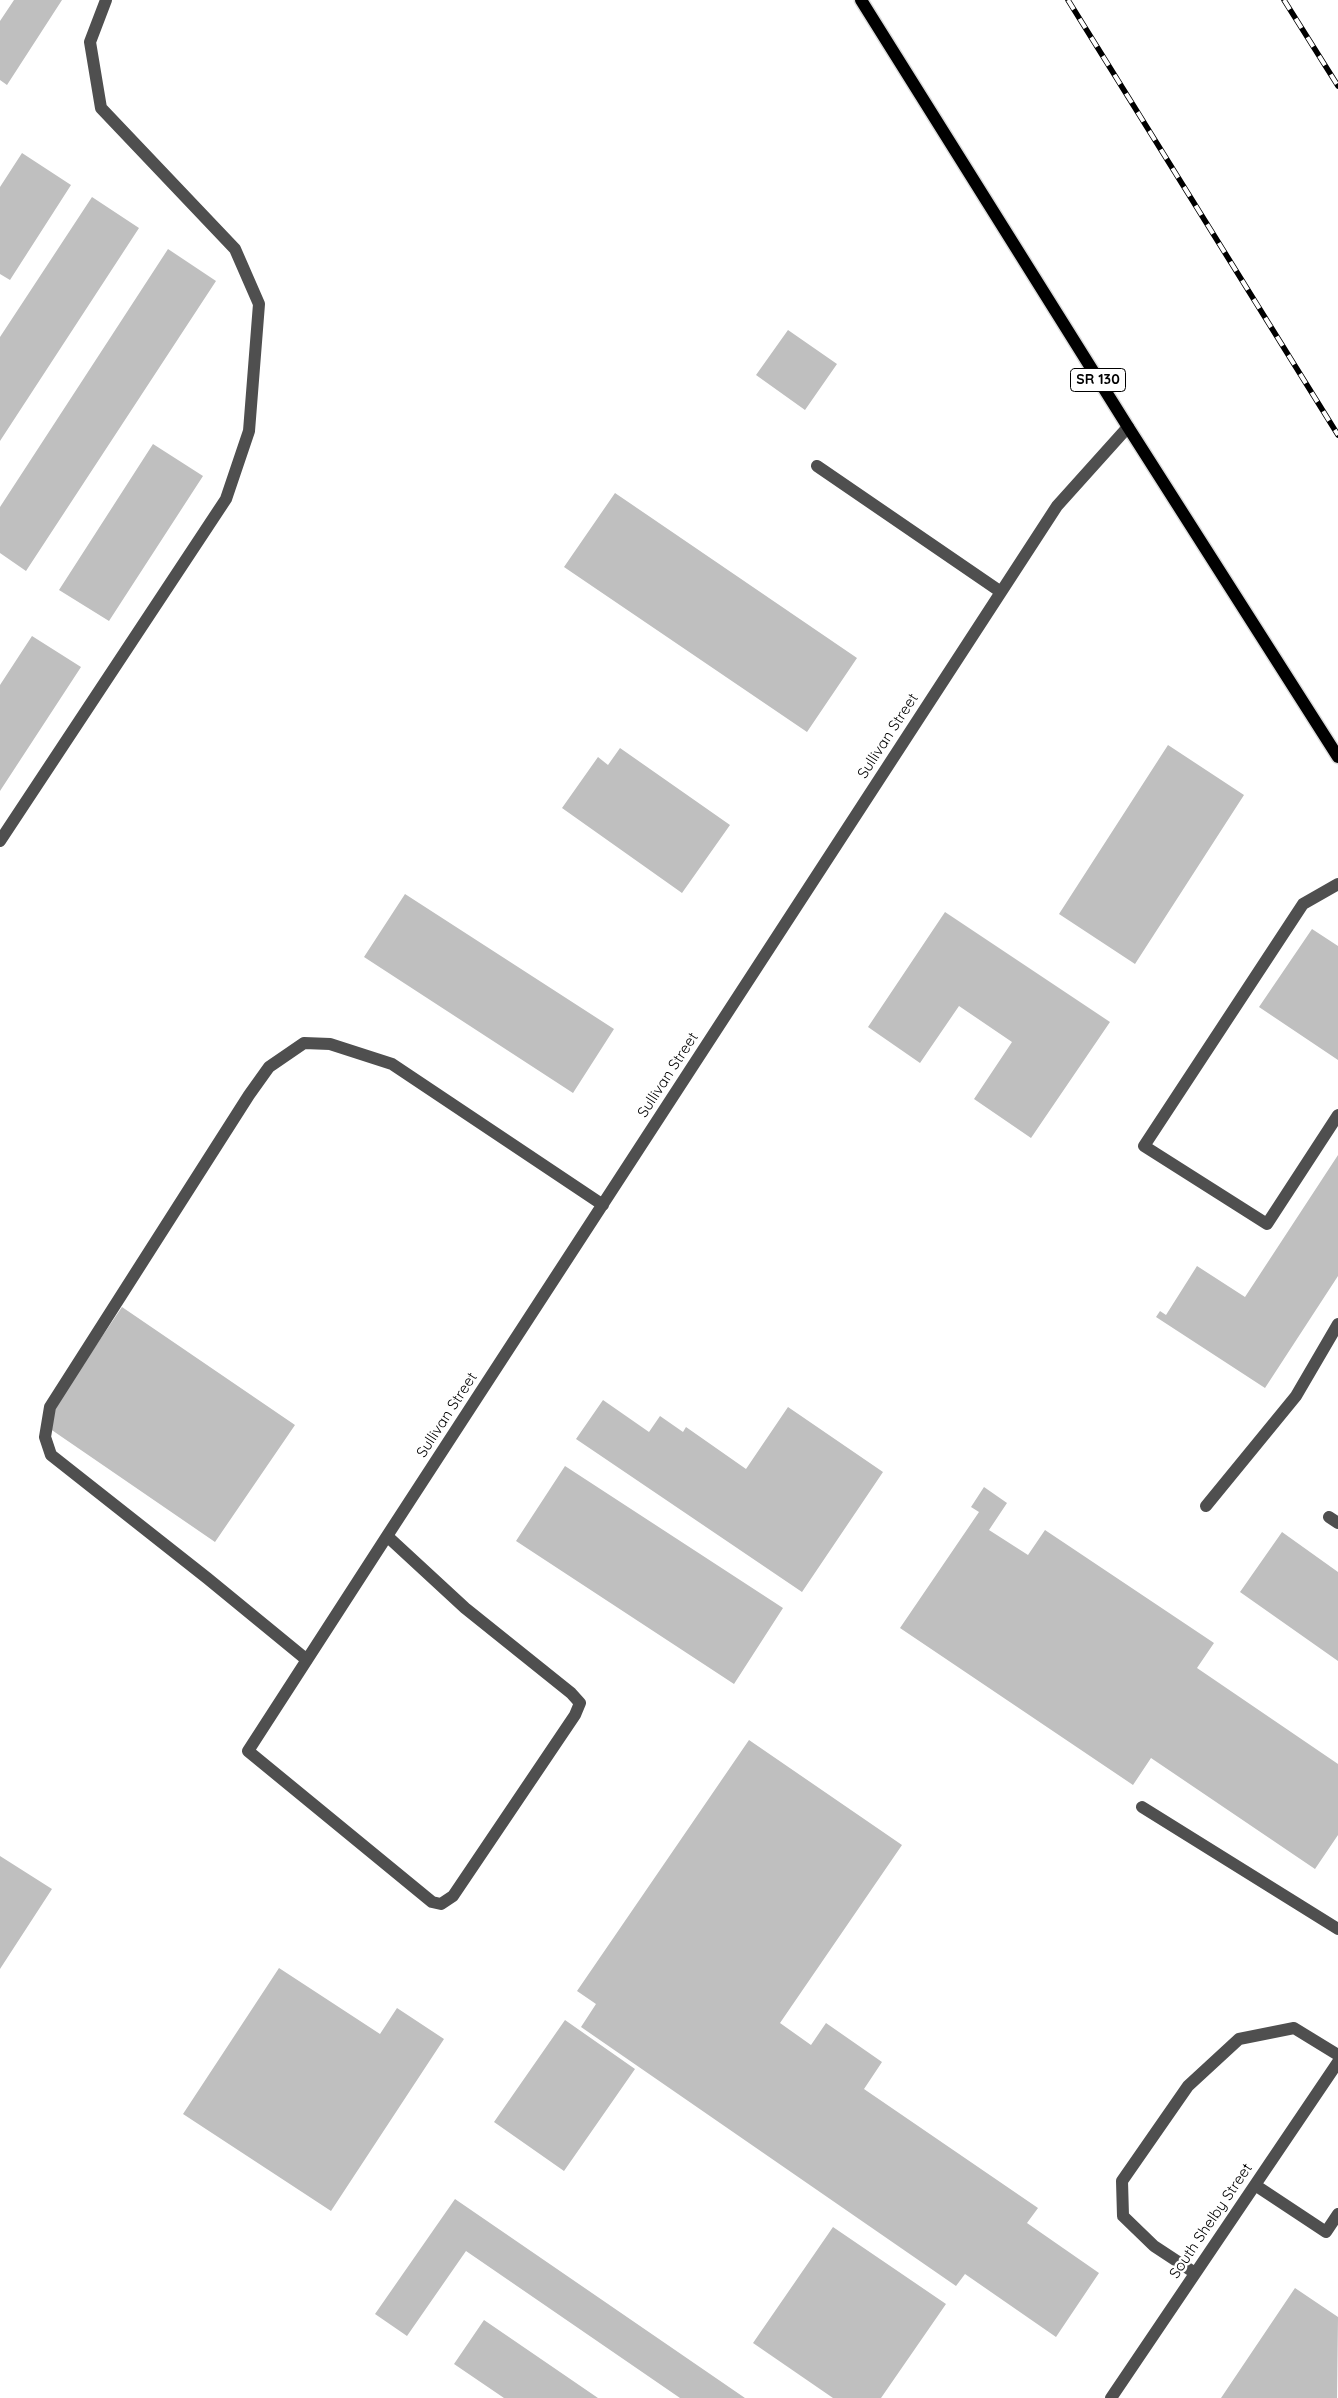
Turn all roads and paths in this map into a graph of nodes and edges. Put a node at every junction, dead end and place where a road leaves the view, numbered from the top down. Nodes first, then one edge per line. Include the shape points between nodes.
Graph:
1 (106, 0) edge
2 (861, 0) edge
3 (1128, 427) junction
4 (817, 466) dead end
5 (1001, 592) junction
6 (1338, 758) edge
7 (0, 841) edge
8 (1338, 884) edge
9 (1338, 1115) edge
10 (603, 1205) junction
11 (1338, 1324) edge
12 (1206, 1506) dead end
13 (387, 1536) junction
14 (307, 1660) junction
15 (1142, 1807) dead end
16 (1338, 1928) edge
17 (1338, 2055) edge
18 (1338, 2062) edge
19 (1255, 2185) junction
20 (1338, 2214) edge
21 (1195, 2273) junction
22 (1111, 2398) edge

1 - 7 street via 90,42 101,108 235,250 259,304 249,431 226,498
2 - 3 main road, SR 130
3 - 5 street, Sullivan Street via 1057,506
3 - 6 main road, SR 130
4 - 5 street
5 - 10 street, Sullivan Street
8 - 9 street via 1303,904 1144,1146 1267,1224
10 - 13 street, Sullivan Street
10 - 14 street via 392,1064 330,1044 304,1044 269,1067 249,1095 50,1407 44,1437 51,1455
11 - 12 street via 1296,1396
13 - 14 street, Sullivan Street
13 - 14 street, Sullivan Street via 465,1608 580,1703 453,1896 441,1904 432,1902 248,1751
15 - 16 street
17 - 21 street via 1294,2028 1239,2039 1188,2086 1122,2181 1123,2216 1154,2246
18 - 19 street, South Shelby Street
19 - 20 street via 1326,2232
19 - 21 street, South Shelby Street
21 - 22 street, South Shelby Street

